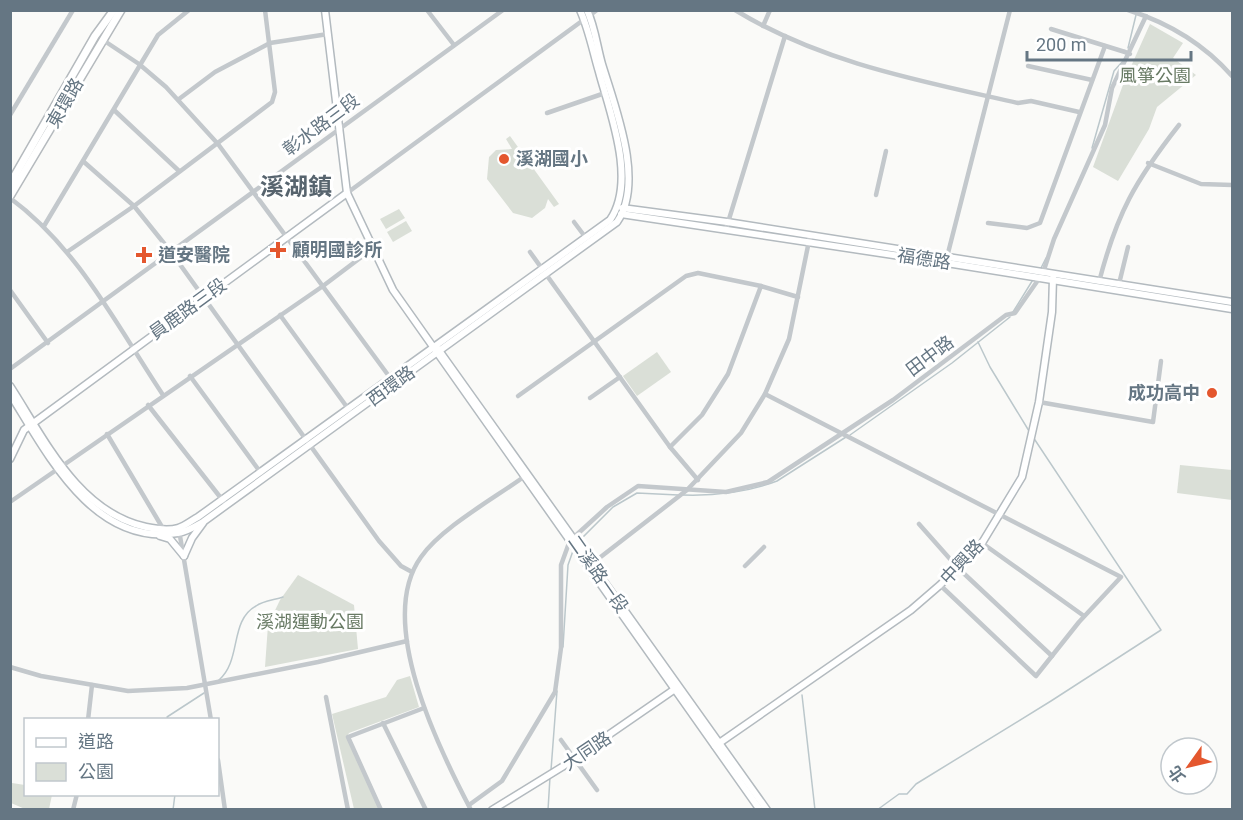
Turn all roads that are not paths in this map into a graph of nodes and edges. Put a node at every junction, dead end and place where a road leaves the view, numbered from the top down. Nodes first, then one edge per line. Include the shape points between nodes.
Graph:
1 (73, 10) edge
2 (114, 10) edge
3 (121, 10) edge
4 (189, 10) edge
5 (265, 10) edge
6 (325, 10) edge
7 (427, 10) edge
8 (502, 10) edge
9 (580, 10) edge
10 (597, 10) edge
11 (735, 10) edge
12 (770, 10) edge
13 (1010, 10) edge
14 (1128, 10) edge
15 (587, 15) edge
16 (1146, 16) junction
17 (763, 26) junction
18 (1051, 29) dead end
19 (328, 34) junction
20 (785, 36) junction
21 (98, 38) junction
22 (270, 42) junction
23 (454, 45) junction
24 (1105, 46) junction
25 (1127, 53) junction
26 (139, 64) junction
27 (1028, 66) dead end
28 (1233, 76) edge
29 (1092, 80) junction
30 (605, 93) junction
31 (988, 96) junction
32 (179, 99) junction
33 (114, 110) junction
34 (547, 112) dead end
35 (1079, 112) junction
36 (10, 115) edge
37 (1179, 125) dead end
38 (340, 127) junction
39 (219, 144) junction
40 (886, 151) dead end
41 (84, 162) junction
42 (1148, 164) junction
43 (179, 171) junction
44 (10, 184) edge
45 (1233, 185) edge
46 (256, 192) junction
47 (347, 192) junction
48 (876, 195) dead end
49 (10, 197) edge
50 (134, 206) junction
51 (620, 211) junction
52 (574, 222) dead end
53 (988, 223) dead end
54 (727, 225) junction
55 (44, 226) junction
56 (288, 237) junction
57 (586, 238) junction
58 (810, 239) junction
59 (1128, 247) dead end
60 (372, 249) junction
61 (67, 252) junction
62 (171, 252) junction
63 (530, 252) dead end
64 (947, 257) junction
65 (544, 272) junction
66 (1040, 275) junction
67 (1053, 278) junction
68 (1100, 282) junction
69 (1119, 284) junction
70 (324, 286) junction
71 (761, 286) junction
72 (10, 290) edge
73 (798, 297) junction
74 (202, 298) junction
75 (103, 301) junction
76 (1233, 302) edge
77 (1233, 309) edge
78 (280, 315) junction
79 (595, 342) junction
80 (48, 343) junction
81 (236, 345) junction
82 (133, 350) junction
83 (435, 350) junction
84 (1161, 361) dead end
85 (10, 369) edge
86 (189, 376) junction
87 (620, 377) junction
88 (392, 381) junction
89 (10, 386) edge
90 (10, 394) edge
91 (765, 394) junction
92 (163, 395) junction
93 (518, 396) dead end
94 (590, 398) dead end
95 (1039, 402) junction
96 (148, 405) junction
97 (350, 412) junction
98 (32, 424) junction
99 (107, 434) junction
100 (842, 434) junction
101 (309, 441) junction
102 (670, 447) junction
103 (10, 459) edge
104 (59, 467) junction
105 (263, 476) junction
106 (525, 476) junction
107 (698, 480) junction
108 (687, 490) junction
109 (10, 502) edge
110 (224, 503) junction
111 (999, 516) junction
112 (203, 522) junction
113 (919, 524) dead end
114 (165, 531) junction
115 (179, 531) junction
116 (156, 535) junction
117 (982, 543) junction
118 (574, 544) junction
119 (764, 547) dead end
120 (184, 556) junction
121 (589, 566) junction
122 (746, 566) dead end
123 (958, 567) junction
124 (412, 572) junction
125 (940, 585) junction
126 (1084, 616) junction
127 (407, 641) junction
128 (1052, 656) junction
129 (10, 668) edge
130 (205, 683) junction
131 (92, 685) junction
132 (676, 689) junction
133 (326, 697) dead end
134 (424, 708) junction
135 (88, 718) edge
136 (211, 718) edge
137 (383, 723) junction
138 (561, 740) dead end
139 (717, 745) junction
140 (575, 759) junction
141 (219, 767) edge
142 (597, 790) dead end
143 (470, 807) edge
144 (225, 810) edge
145 (348, 810) edge
146 (381, 810) edge
147 (426, 810) edge
148 (492, 810) edge
149 (760, 810) edge
150 (767, 810) edge

1 - 36 street
2 - 21 main road, 東環路
3 - 21 main road, 東環路
4 - 26 street via 158,35
5 - 22 street
6 - 19 street
7 - 23 street
8 - 23 street, 彰水路三段
9 - 15 street
10 - 15 street
11 - 17 street
12 - 17 street
13 - 31 street
14 - 16 street
15 - 30 street
15 - 47 street
15 - 51 street via 621,125 627,164
16 - 25 street, 田中路
16 - 28 street via 1178,30
17 - 20 street
18 - 24 street
19 - 22 street
19 - 38 street
20 - 31 street via 871,69
20 - 54 street
21 - 26 street
21 - 44 main road, 東環路
21 - 49 main road, 東環路
22 - 32 street via 215,72
22 - 39 street via 275,92 272,102
23 - 38 street, 彰水路三段
24 - 25 street
24 - 29 street
25 - 66 street, 田中路 via 1112,88 1105,125
26 - 32 street
26 - 33 street
27 - 29 street
29 - 35 street
30 - 34 street
30 - 51 street via 621,162
31 - 35 street
31 - 64 street
32 - 39 street
33 - 41 street
33 - 43 street
35 - 53 street via 1040,223 1035,227
37 - 42 street
38 - 46 street, 彰水路三段
38 - 47 street
39 - 43 street
39 - 46 street
40 - 48 street
41 - 50 street
41 - 55 street
42 - 45 street via 1201,184
42 - 68 street via 1115,227
43 - 50 street
46 - 56 street
46 - 62 street, 彰水路三段
47 - 56 street, 員鹿路三段
47 - 60 street, 二溪路一段
49 - 55 street
50 - 61 street
50 - 62 street
51 - 54 street, 福德路
51 - 57 street, 西環路
51 - 65 street, 西環路 via 604,233
52 - 57 street
54 - 58 street, 福德路
55 - 61 street
56 - 70 street
56 - 74 street, 員鹿路三段
57 - 65 street, 西環路
58 - 64 street, 福德路
58 - 66 street, 福德路
58 - 73 street
59 - 69 street
60 - 70 street
60 - 83 street, 二溪路一段 via 393,291
61 - 75 street
62 - 74 street
62 - 75 street, 彰水路三段
63 - 65 street
64 - 66 street, 福德路
65 - 79 street
65 - 83 street, 西環路
66 - 67 street, 福德路
66 - 100 street, 田中路 via 1015,313 1006,315
67 - 68 street, 福德路
67 - 77 street, 福德路
67 - 95 street, 中興路
68 - 69 street, 福德路
69 - 76 street, 福德路
70 - 78 street
70 - 88 street
71 - 73 street
71 - 79 street via 691,274
71 - 102 street via 728,374 702,415
72 - 80 street
73 - 91 street via 789,339
74 - 81 street
74 - 82 street, 員鹿路三段
75 - 80 street, 彰水路三段
75 - 82 street
78 - 81 street
78 - 97 street
79 - 87 street
79 - 93 street
80 - 85 street, 彰水路三段
81 - 86 street
81 - 101 street
82 - 92 street
82 - 98 street, 員鹿路三段
83 - 88 street, 西環路
83 - 106 street, 二溪路一段
84 - 95 street via 1153,422
86 - 92 street
86 - 105 street
87 - 94 street
87 - 102 street
88 - 97 street, 西環路
89 - 98 street, 西環路
90 - 98 street, 西環路
91 - 100 street
91 - 107 street via 741,433
92 - 96 street
95 - 111 street, 中興路 via 1022,477
96 - 99 street
96 - 110 street
97 - 101 street, 西環路
98 - 103 street, 員鹿路三段 via 19,436
98 - 104 street, 西環路
99 - 104 street
99 - 114 street
100 - 108 street, 田中路 via 768,482 726,492
100 - 111 street
101 - 105 street, 西環路
101 - 124 street via 379,541 401,566
102 - 107 street
104 - 109 street
104 - 114 street, 西環路 via 110,513
104 - 116 street, 西環路 via 78,493 108,518 130,529
105 - 110 street, 西環路
106 - 118 street, 二溪路一段
106 - 124 street via 441,536 421,556
107 - 108 street
108 - 118 street, 田中路 via 638,486 608,507
108 - 121 street
110 - 112 street, 西環路
110 - 115 street, 西環路
111 - 117 street, 中興路
111 - 126 street via 1120,577
112 - 115 street, 西環路
112 - 120 street
113 - 123 street
114 - 115 street, 西環路
114 - 116 street, 西環路
115 - 120 street
116 - 120 street via 170,540
117 - 123 street, 中興路
117 - 126 street
118 - 121 street, 二溪路一段
118 - 143 street via 561,565 561,648 555,692 502,781
119 - 122 street
120 - 130 street
121 - 132 street, 二溪路一段
123 - 125 street, 中興路
123 - 128 street
124 - 127 street via 406,588
125 - 128 street via 1036,676
125 - 139 street, 中興路 via 911,610
126 - 128 street
127 - 130 street
127 - 134 street
129 - 131 street
130 - 131 street via 187,688 128,691
130 - 136 street
131 - 135 street
132 - 139 street, 二溪路一段
132 - 140 street, 大同路
133 - 145 street
134 - 137 street
134 - 143 street
137 - 146 street via 348,737
137 - 147 street
138 - 140 street
139 - 149 street, 二溪路一段
139 - 150 street, 二溪路一段
140 - 142 street
140 - 148 street, 大同路
141 - 144 street

